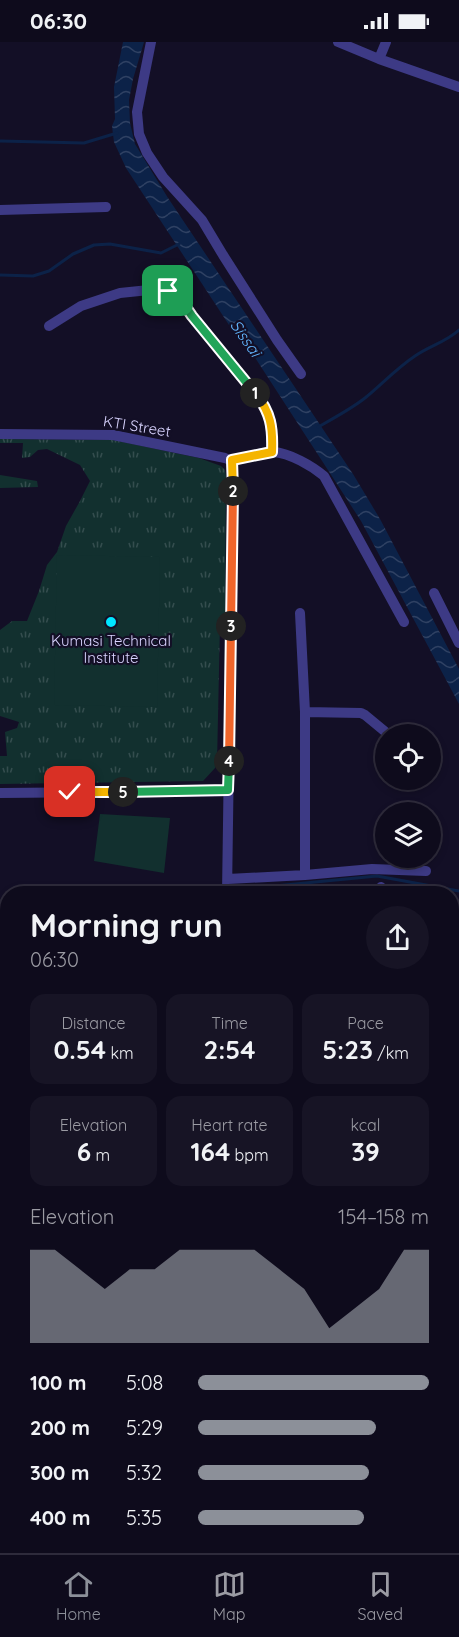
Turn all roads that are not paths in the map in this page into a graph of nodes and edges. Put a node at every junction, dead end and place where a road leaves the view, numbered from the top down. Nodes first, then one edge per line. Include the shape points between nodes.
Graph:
1 (151, 42) edge
2 (338, 42) edge
3 (386, 42) edge
4 (379, 59) junction
5 (459, 87) edge
6 (106, 207) dead end
7 (0, 210) edge
8 (49, 326) dead end
9 (301, 374) dead end
10 (0, 434) edge
11 (272, 452) junction
12 (232, 460) junction
13 (435, 593) dead end
14 (300, 613) dead end
15 (404, 622) dead end
16 (459, 643) edge
17 (305, 712) junction
18 (376, 724) edge
19 (228, 790) junction
20 (0, 793) edge
21 (426, 871) dead end
22 (305, 875) junction
23 (228, 879) junction
24 (228, 886) edge

1 - 9 street via 137,112 139,134 147,153 202,220
2 - 4 street
3 - 4 street
4 - 5 street
6 - 7 street
8 - 11 street via 81,306 120,293 168,291 179,297 263,403 271,423
10 - 12 street, KTI Street via 113,435
11 - 12 street
11 - 15 street via 313,466 324,476
12 - 19 street
13 - 16 street
14 - 17 street
17 - 18 street via 361,713
17 - 22 street
19 - 20 street
19 - 23 street
21 - 22 street via 372,869
22 - 23 street
23 - 24 street

